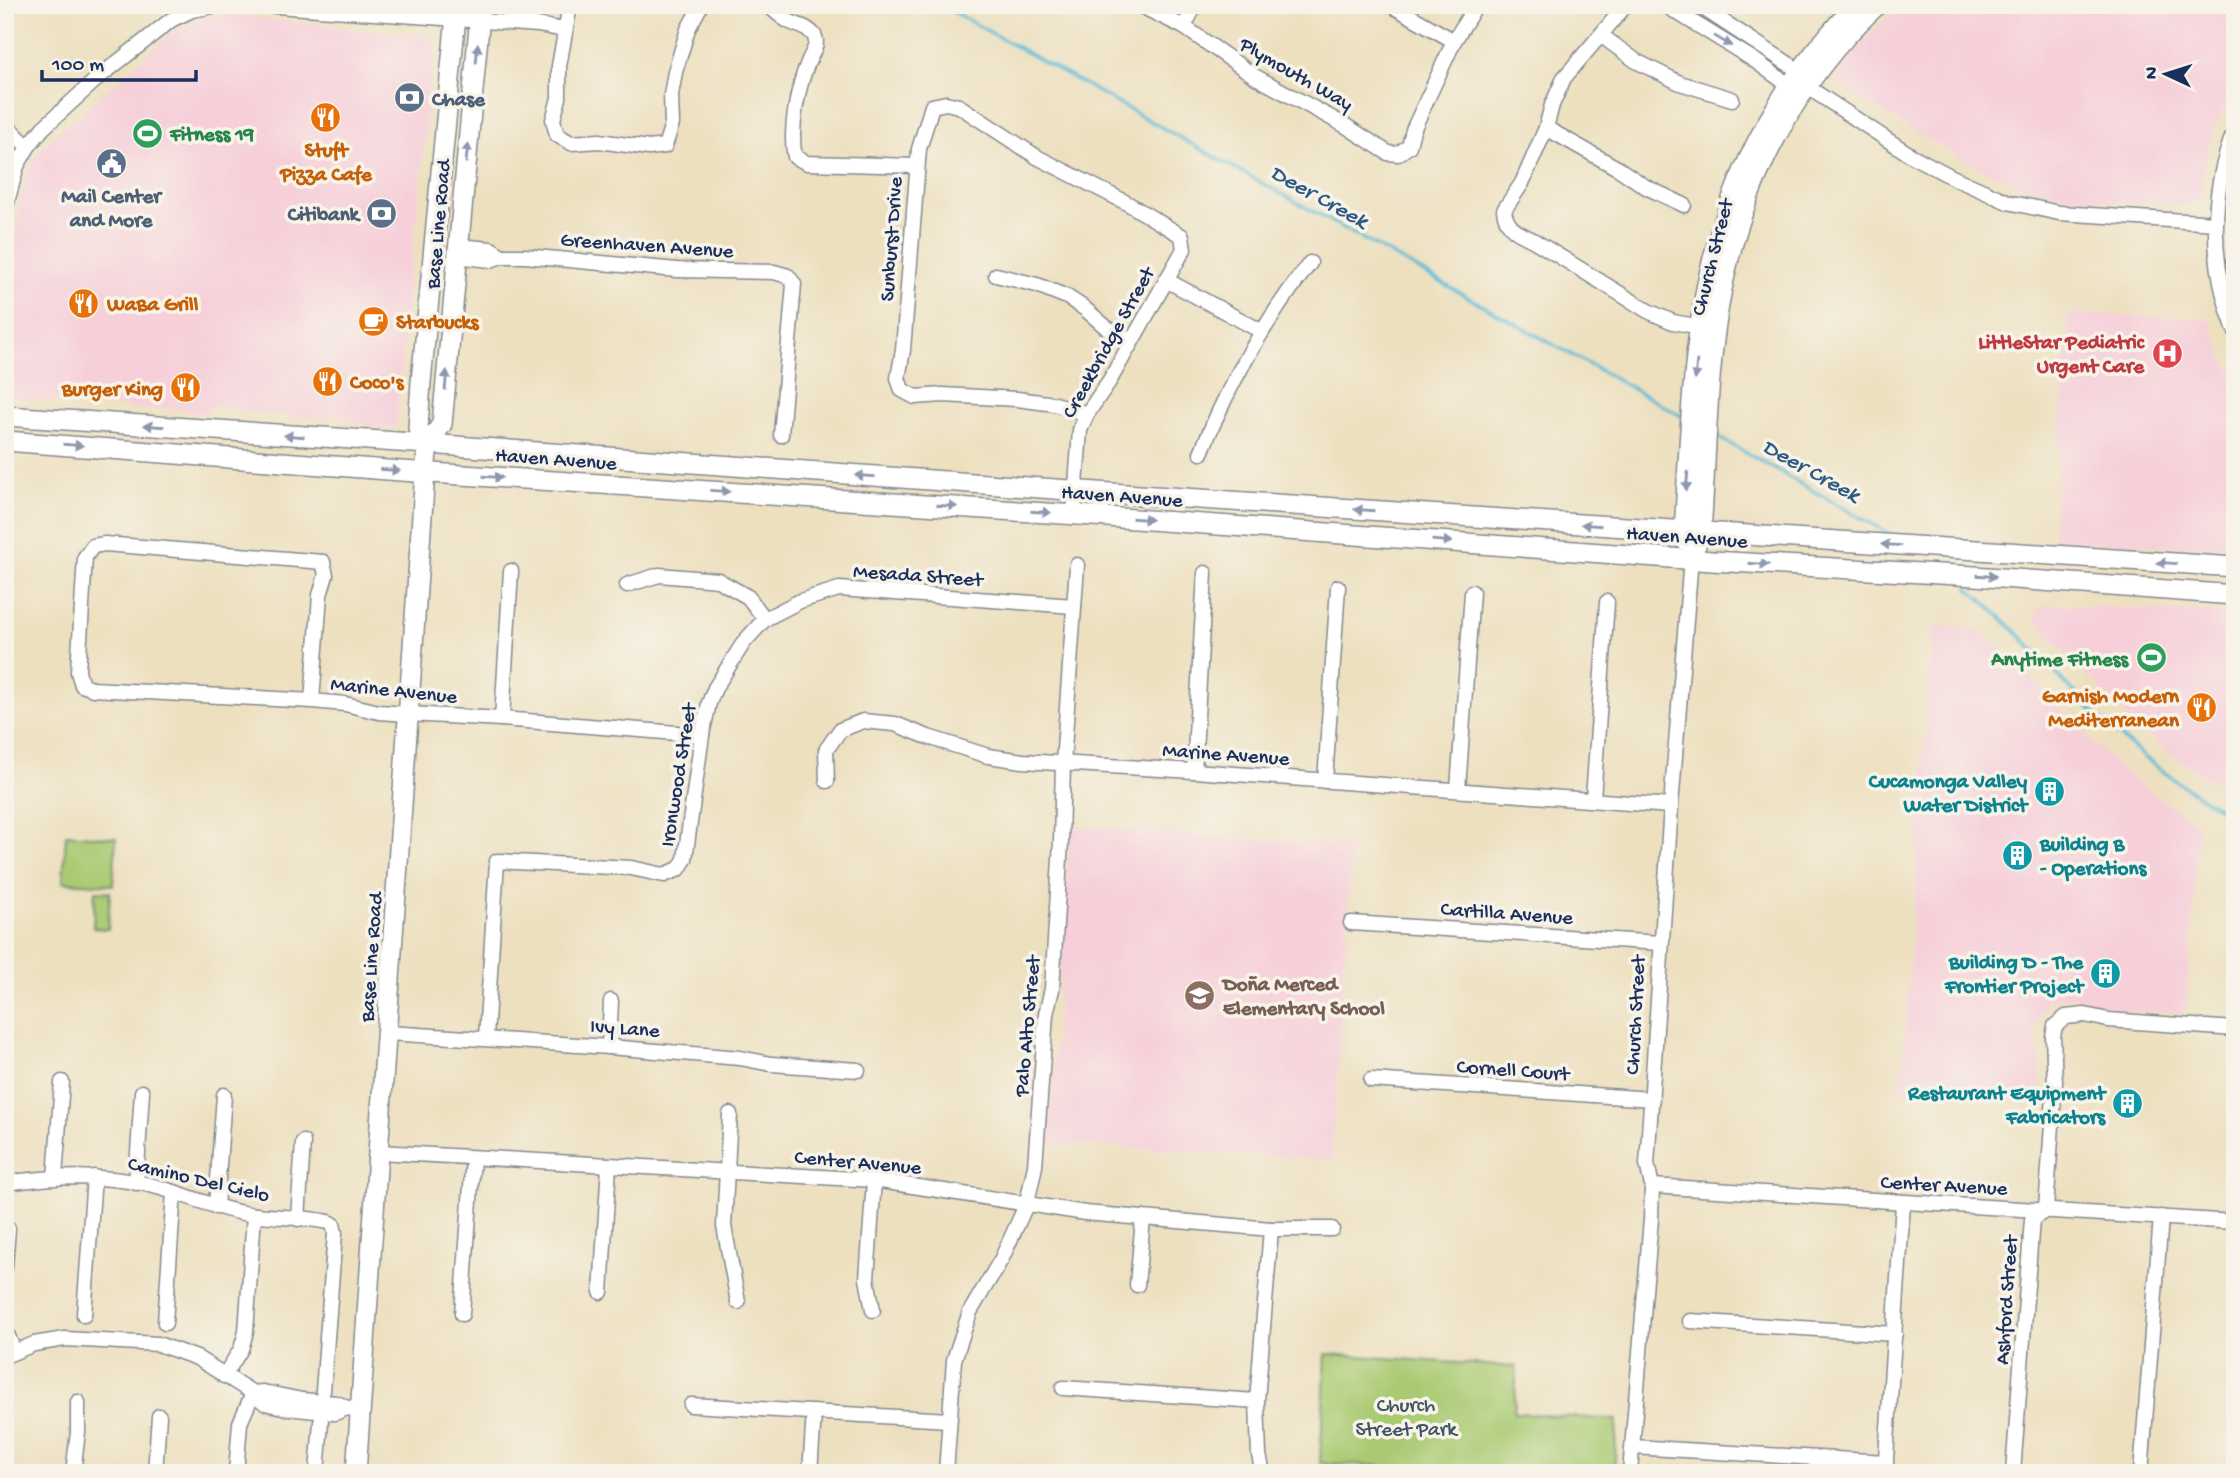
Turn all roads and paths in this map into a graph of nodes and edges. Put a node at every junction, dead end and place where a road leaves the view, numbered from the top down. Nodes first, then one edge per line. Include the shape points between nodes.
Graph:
1 (219, 5) edge
2 (264, 5) edge
3 (570, 5) edge
4 (701, 5) edge
5 (768, 5) edge
6 (1139, 5) edge
7 (1195, 5) edge
8 (1391, 5) edge
9 (1476, 5) edge
10 (1626, 5) edge
11 (1665, 5) edge
12 (1699, 5) edge
13 (1855, 5) edge
14 (1877, 5) edge
15 (306, 7) edge
16 (456, 12) edge
17 (480, 13) edge
18 (1184, 27) junction
19 (564, 30) junction
20 (1602, 36) junction
21 (1454, 41) junction
22 (1799, 81) junction
23 (1732, 99) dead end
24 (5, 124) edge
25 (1546, 128) junction
26 (2235, 130) edge
27 (28, 147) junction
28 (917, 166) junction
29 (1684, 205) dead end
30 (5, 209) edge
31 (2216, 223) junction
32 (1182, 236) joint
33 (457, 251) junction
34 (1310, 263) dead end
35 (996, 275) dead end
36 (1166, 281) junction
37 (1708, 328) junction
38 (2235, 330) edge
39 (1261, 331) junction
40 (1132, 340) junction
41 (1087, 414) junction
42 (5, 416) edge
43 (780, 435) dead end
44 (5, 441) edge
45 (428, 444) junction
46 (1201, 453) dead end
47 (425, 472) junction
48 (1075, 491) junction
49 (1074, 514) junction
50 (1692, 531) junction
51 (1692, 558) junction
52 (1077, 565) dead end
53 (2235, 567) edge
54 (511, 571) dead end
55 (1205, 573) dead end
56 (627, 585) dead end
57 (1338, 587) dead end
58 (1472, 592) dead end
59 (2235, 595) edge
60 (1607, 603) dead end
61 (1074, 606) junction
62 (765, 619) junction
63 (312, 701) junction
64 (408, 715) junction
65 (502, 719) junction
66 (702, 735) junction
67 (1063, 764) junction
68 (1194, 771) junction
69 (827, 781) dead end
70 (1325, 781) junction
71 (1458, 789) junction
72 (1593, 799) junction
73 (1671, 806) junction
74 (1351, 923) dead end
75 (1661, 943) junction
76 (611, 1001) dead end
77 (2235, 1029) edge
78 (388, 1033) junction
79 (486, 1038) junction
80 (610, 1047) junction
81 (858, 1070) dead end
82 (1371, 1080) dead end
83 (62, 1082) dead end
84 (142, 1092) dead end
85 (224, 1095) dead end
86 (1653, 1099) junction
87 (730, 1114) dead end
88 (303, 1142) dead end
89 (379, 1152) junction
90 (473, 1158) junction
91 (609, 1166) junction
92 (727, 1173) junction
93 (55, 1177) junction
94 (94, 1177) junction
95 (874, 1180) junction
96 (136, 1182) junction
97 (5, 1183) edge
98 (1652, 1186) junction
99 (174, 1192) junction
100 (1027, 1203) junction
101 (1903, 1203) junction
102 (216, 1207) junction
103 (2046, 1210) junction
104 (254, 1215) junction
105 (2161, 1217) junction
106 (298, 1219) junction
107 (1143, 1219) junction
108 (2235, 1222) edge
109 (8, 1228) dead end
110 (1271, 1229) junction
111 (1332, 1229) dead end
112 (5, 1267) edge
113 (1138, 1285) dead end
114 (601, 1292) dead end
115 (738, 1302) dead end
116 (873, 1310) dead end
117 (462, 1314) dead end
118 (84, 1315) dead end
119 (1690, 1321) dead end
120 (165, 1323) dead end
121 (5, 1329) edge
122 (1895, 1334) junction
123 (10, 1354) edge
124 (224, 1376) junction
125 (1063, 1388) dead end
126 (323, 1391) dead end
127 (253, 1393) junction
128 (1257, 1401) junction
129 (78, 1402) dead end
130 (691, 1405) dead end
131 (354, 1408) junction
132 (814, 1412) junction
133 (159, 1416) dead end
134 (949, 1420) junction
135 (321, 1422) dead end
136 (1633, 1447) junction
137 (1885, 1468) edge
138 (73, 1473) edge
139 (155, 1473) edge
140 (236, 1473) edge
141 (317, 1473) edge
142 (356, 1473) edge
143 (810, 1473) edge
144 (946, 1473) edge
145 (1263, 1473) edge
146 (1630, 1473) edge
147 (2013, 1473) edge
148 (2141, 1473) edge

1 - 27 street via 172,20 99,77
2 - 15 street
3 - 19 street
4 - 19 street via 675,72 672,124 665,146 571,143 556,135 553,120
5 - 28 street via 816,38 802,78 792,143 795,157 807,163
6 - 18 street, Plymouth Way
7 - 18 street
8 - 21 street
9 - 21 street
10 - 20 street
11 -> 22 street via 1754,60
12 - 22 street
13 - 22 main road, Church Street
14 - 22 main road, Church Street
15 - 16 street
16 - 17 street
16 - 45 main road, Base Line Road via 418,428
17 - 19 street
33 -> 17 main road, Base Line Road
18 - 21 street, Plymouth Way via 1256,77 1388,153 1398,154 1409,146
20 - 23 street via 1636,61 1680,83
20 - 25 street via 1564,78
22 - 31 street via 1912,156 2008,202 2059,214
22 - 37 main road, Church Street via 1777,105 1727,211 1712,264
24 - 27 street
25 - 29 street
25 - 37 street via 1522,183 1504,210 1505,220 1515,231 1648,311 1673,322
26 - 31 street via 2221,179
27 - 30 street via 17,166
28 - 32 street, Sunburst Drive via 932,106 959,106 1037,157
28 - 41 street, Sunburst Drive via 898,378 902,390 915,397 1017,399
31 - 38 street via 2220,274
32 - 36 street, Creekbridge Street via 1184,249
33 - 43 street, Greenhaven Avenue via 490,260 502,256 549,258 788,276 794,284
45 -> 33 main road, Base Line Road via 442,424
34 - 39 street
35 - 40 street via 1066,297 1107,328
36 - 39 street
36 - 40 street, Creekbridge Street
37 - 50 main road, Church Street
39 - 46 street
40 - 41 street, Creekbridge Street
41 - 48 street, Creekbridge Street via 1080,430
45 -> 42 main road, Haven Avenue
44 -> 47 main road, Haven Avenue
45 - 47 main road, Base Line Road
48 -> 45 main road, Haven Avenue
47 -> 49 main road, Haven Avenue
47 - 64 main road, Base Line Road
48 - 49 street, Creekbridge Street
50 -> 48 main road, Haven Avenue
49 -> 51 main road, Haven Avenue
50 - 51 main road, Church Street
53 -> 50 main road, Haven Avenue
51 -> 59 main road, Haven Avenue
51 - 73 street, Church Street
52 - 61 street, Palo Alto Street
54 - 65 street
55 - 68 street
56 - 62 street via 659,575 718,580 748,597
57 - 70 street
58 - 71 street
60 - 72 street
61 - 62 street, Mesada Street via 839,589 800,601
61 - 67 street, Palo Alto Street
62 - 66 street, Ironwood Street via 744,642 715,688
63 - 63 street, Marine Avenue via 320,595 326,575 323,562 105,544 93,547 85,557 78,671 82,685
63 - 64 street, Marine Avenue
64 - 65 street, Marine Avenue
64 - 78 main road, Base Line Road
65 - 66 street, Marine Avenue
66 - 79 street, Ironwood Street via 685,859 679,869 664,876 632,868 497,861
67 - 68 street, Marine Avenue
67 - 69 street, Marine Avenue via 988,756 895,724 863,721 840,730 826,750
67 - 100 street, Palo Alto Street via 1052,989 1046,1014 1035,1166
68 - 70 street, Marine Avenue
70 - 71 street, Marine Avenue
71 - 72 street, Marine Avenue
72 - 73 street, Marine Avenue
73 - 75 street, Church Street
74 - 75 street, Cartilla Avenue
75 - 86 street, Church Street
76 - 80 street
77 - 103 street, Ashford Street via 2085,1015 2066,1017 2055,1026
78 - 79 street, Ivy Lane
78 - 89 main road, Base Line Road
79 - 80 street, Ivy Lane
80 - 81 street, Ivy Lane
82 - 86 street, Cornell Court
83 - 93 street
84 - 96 street
85 - 102 street
86 - 98 street, Church Street via 1647,1164
87 - 92 street
88 - 106 street
89 - 90 street, Center Avenue
89 - 131 main road, Base Line Road
90 - 91 street, Center Avenue
90 - 117 street
91 - 92 street, Center Avenue
91 - 114 street
92 - 95 street, Center Avenue
92 - 115 street via 724,1226
93 - 94 street, Camino Del Cielo
93 - 97 street, Camino Del Cielo
94 - 96 street, Camino Del Cielo
94 - 118 street
95 - 100 street, Center Avenue
95 - 116 street via 867,1279
96 - 99 street, Camino Del Cielo
98 - 101 street, Center Avenue
98 - 136 street, Church Street
99 - 102 street, Camino Del Cielo
99 - 120 street
100 - 107 street, Center Avenue
100 - 134 street, Palo Alto Street via 970,1312 954,1360
101 - 103 street, Center Avenue
101 - 122 street
102 - 104 street, Camino Del Cielo
103 - 105 street, Center Avenue
103 - 147 street, Ashford Street via 2032,1219
104 - 106 street, Camino Del Cielo
104 - 124 street via 246,1332
105 - 108 street, Center Avenue
105 - 148 street
106 - 126 street, Camino Del Cielo via 329,1222 335,1233
107 - 110 street, Center Avenue
107 - 113 street
109 - 112 street
110 - 111 street, Center Avenue
110 - 128 street
119 - 122 street
121 - 123 street
122 - 137 street
123 - 124 street via 44,1341 65,1339 158,1345 188,1353
124 - 127 street
125 - 128 street
127 - 131 street
127 - 131 street via 265,1403 288,1408 335,1413
127 - 140 street via 240,1423
128 - 145 street
129 - 138 street
130 - 132 street
131 - 142 main road, Base Line Road
132 - 134 street
132 - 143 street
133 - 139 street
134 - 144 street, Palo Alto Street
135 - 141 street
136 - 137 street
136 - 146 street, Church Street

